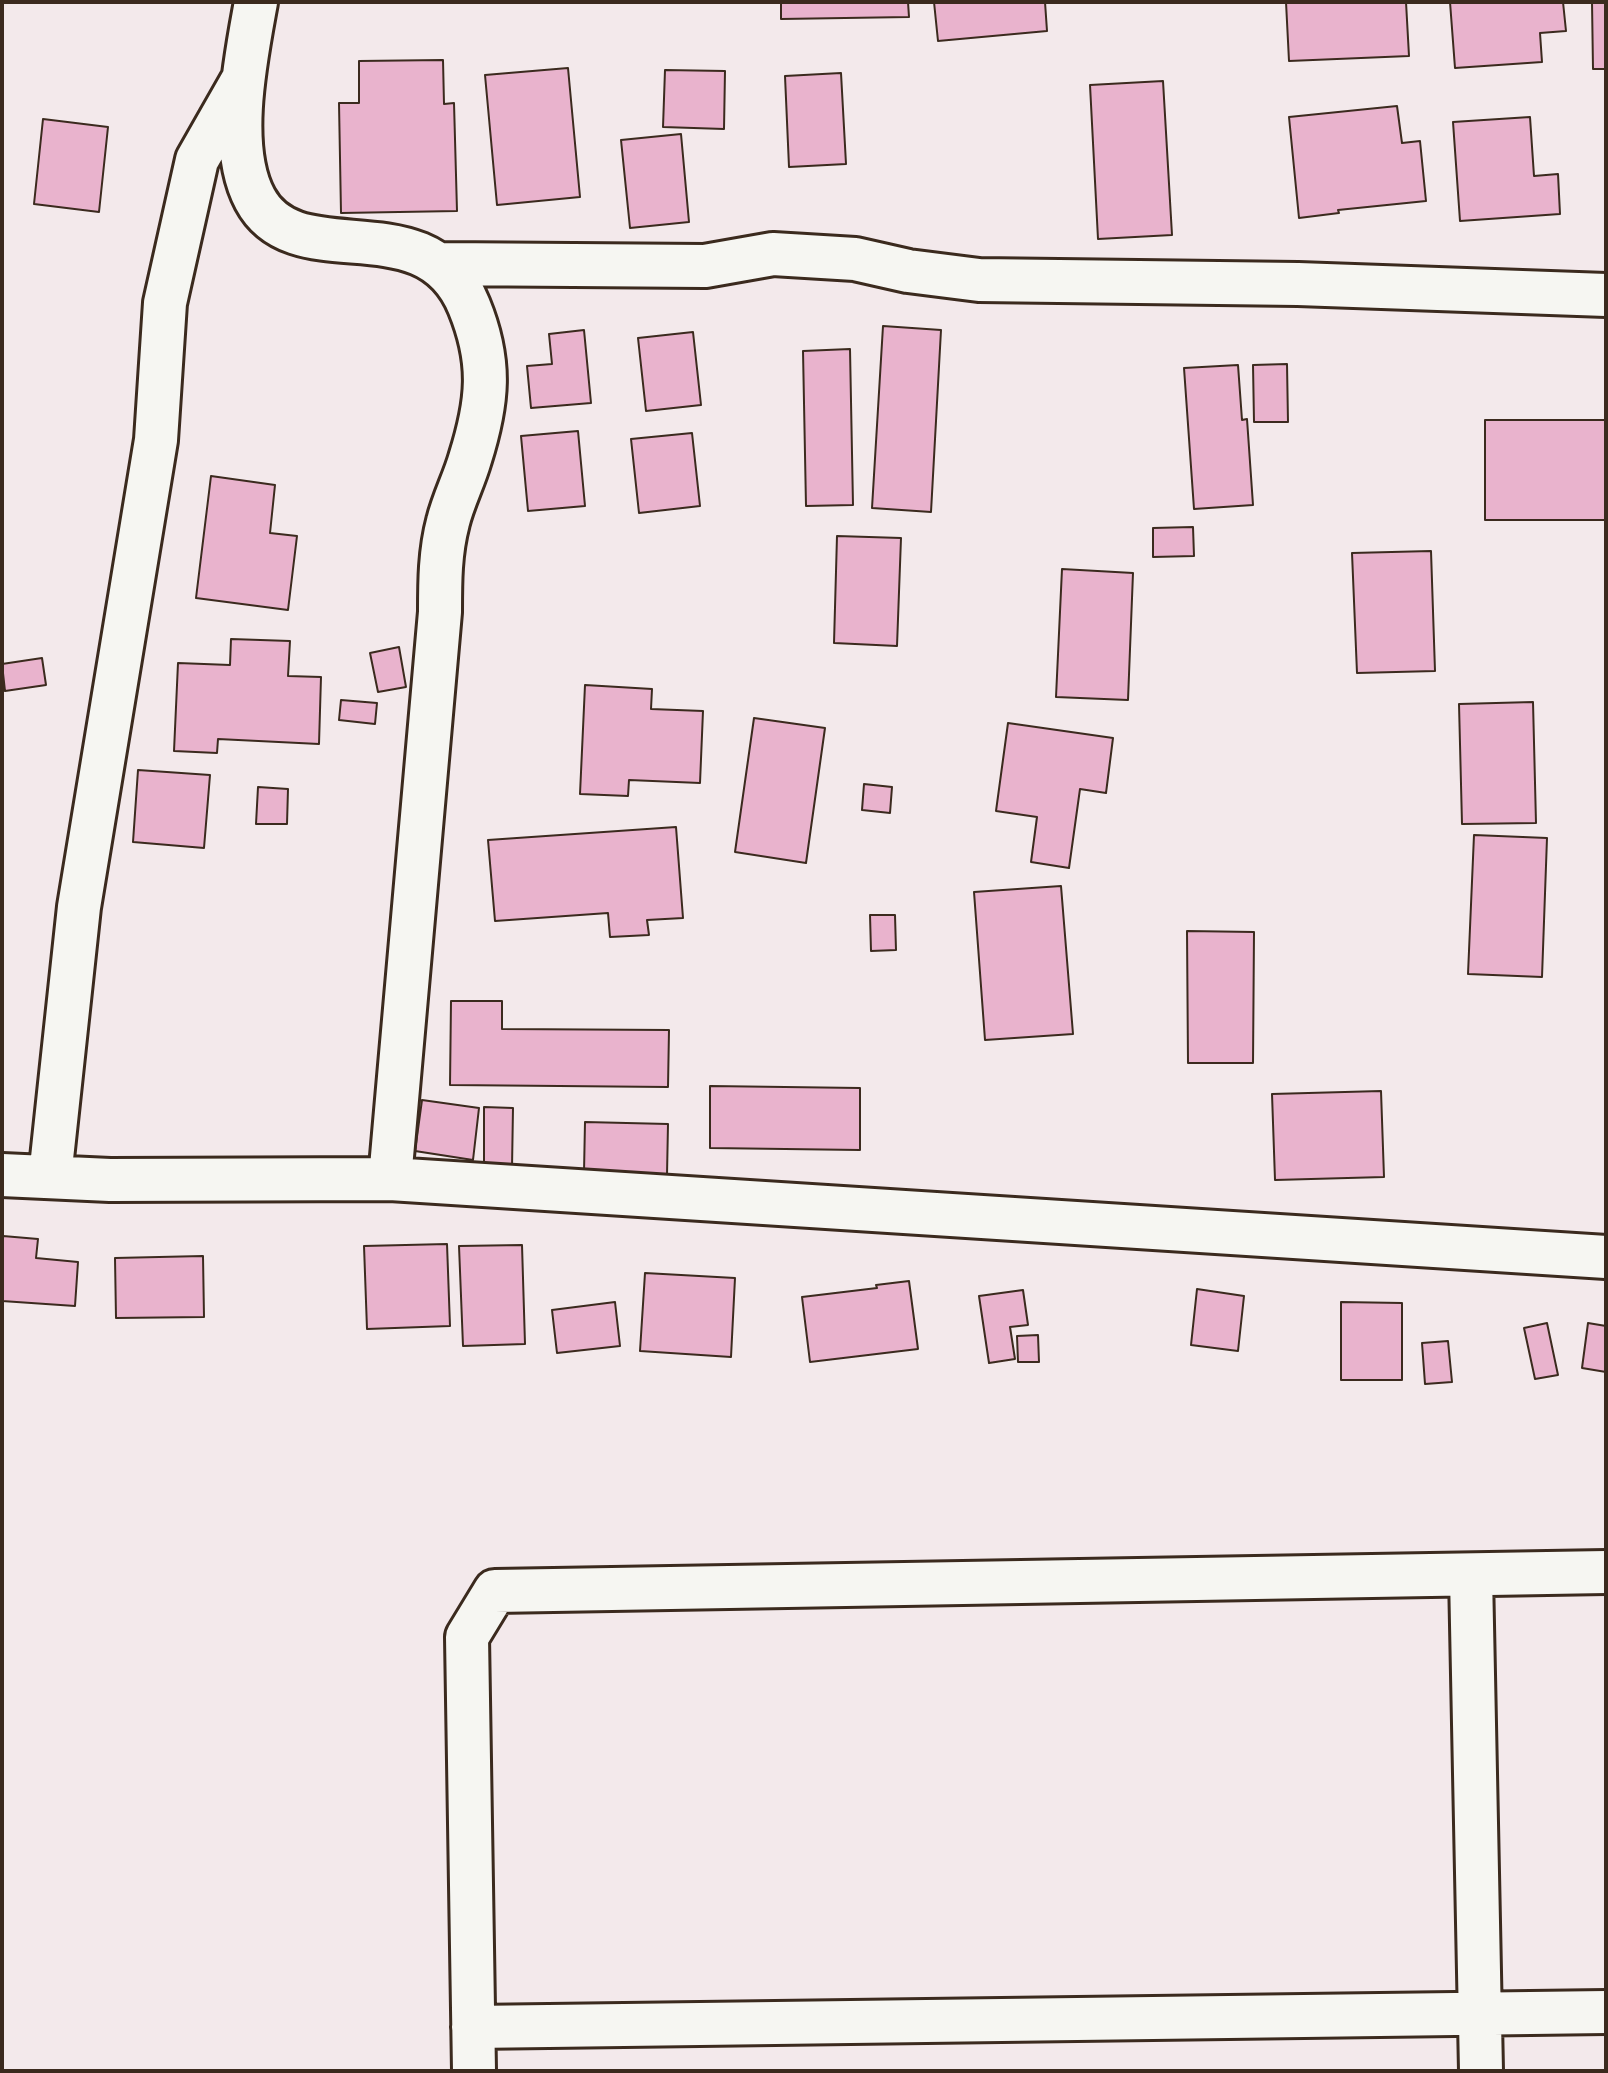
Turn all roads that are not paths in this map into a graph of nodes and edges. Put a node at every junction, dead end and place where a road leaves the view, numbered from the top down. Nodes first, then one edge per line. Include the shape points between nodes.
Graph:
1 (256, 2) edge
2 (242, 81) junction
3 (442, 264) junction
4 (1606, 295) edge
5 (2, 1175) edge
6 (50, 1177) junction
7 (390, 1179) junction
8 (1606, 1247) edge
9 (1606, 1257) edge
10 (1606, 1572) edge
11 (1471, 1575) junction
12 (1606, 2012) edge
13 (1480, 2014) junction
14 (473, 2027) junction
15 (474, 2071) edge
16 (1481, 2071) edge

1 - 2 street
2 - 3 street via 243,160 255,199 275,222 303,235 407,247
2 - 6 street via 197,160 165,303 156,440 79,907
3 - 4 street via 705,266 773,254 855,259 979,280
3 - 7 street via 468,303 485,355 487,387 440,566
5 - 6 street
6 - 7 street
7 - 9 street
8 - 9 street
10 - 11 street
11 - 13 street
11 - 14 street via 495,1591 467,1637
12 - 13 street
13 - 14 street
13 - 16 street
14 - 15 street

